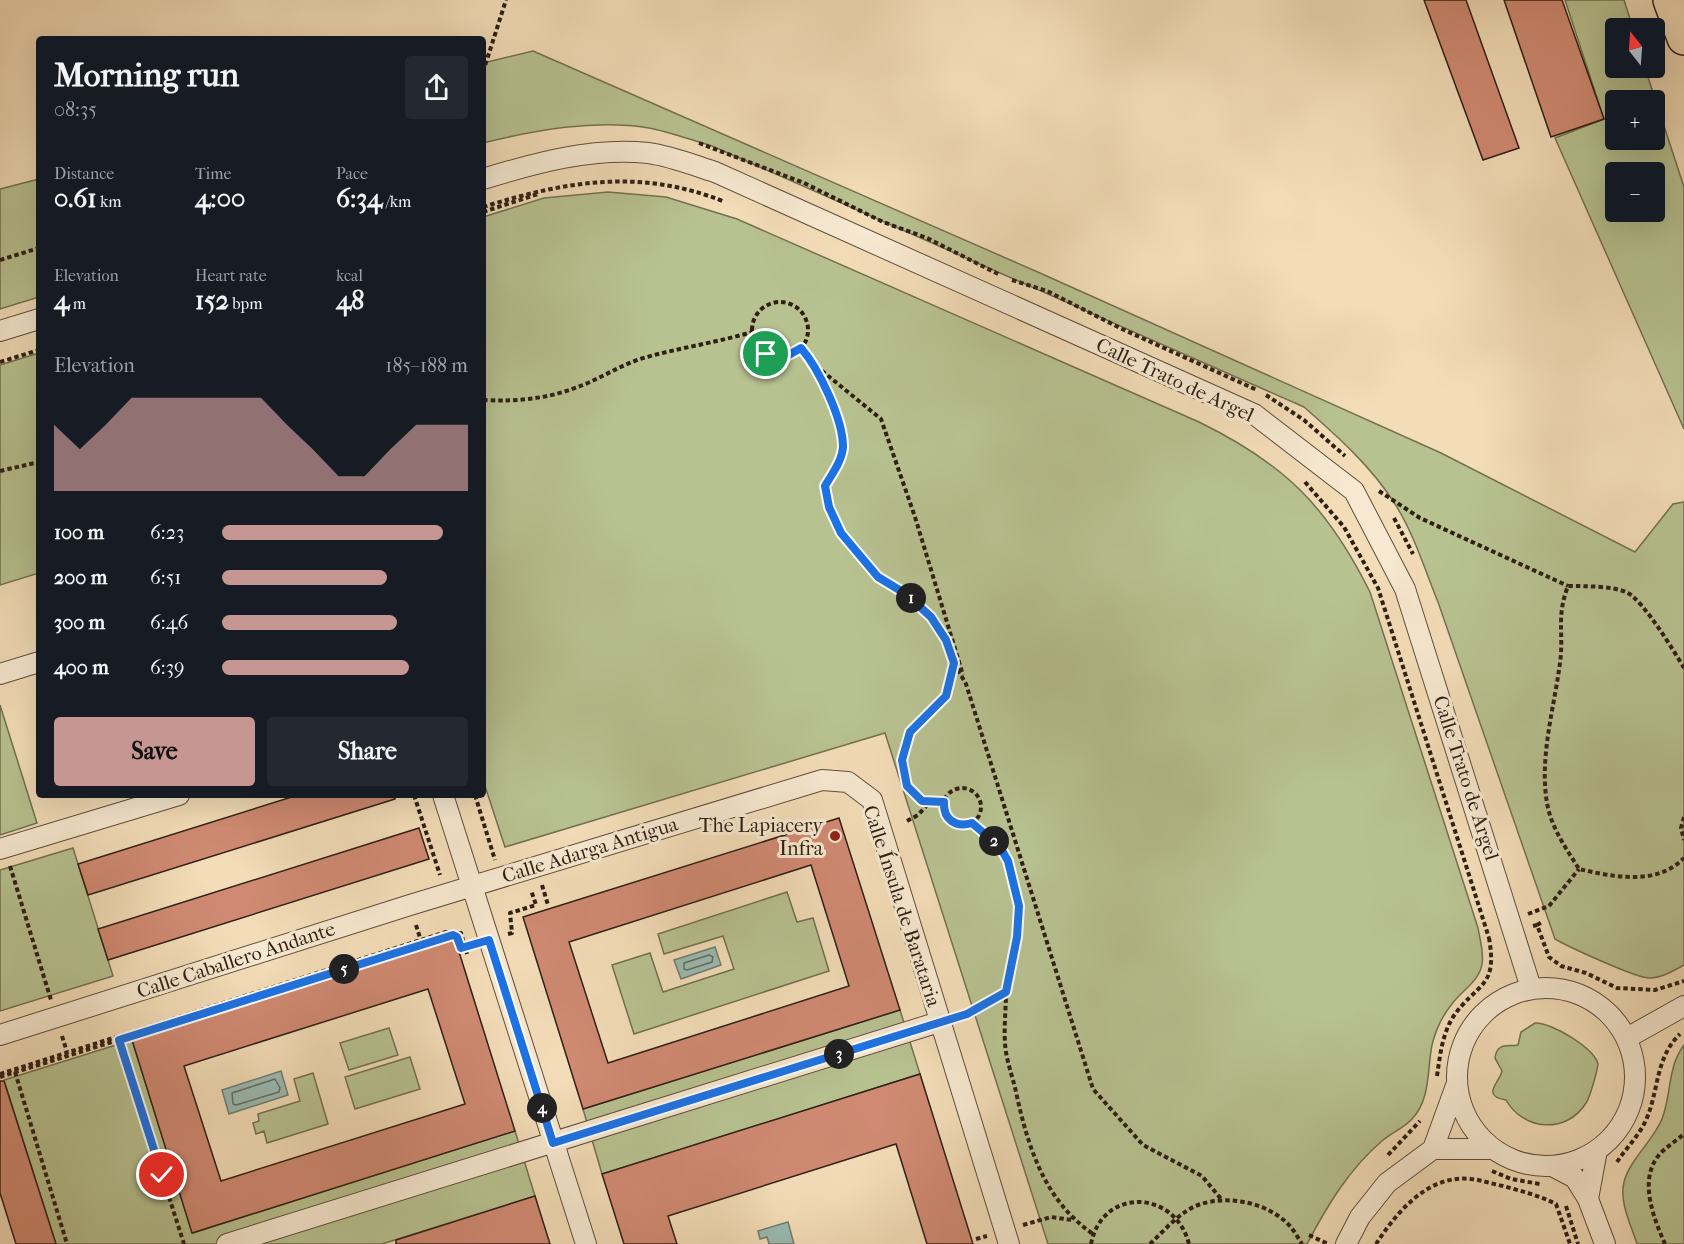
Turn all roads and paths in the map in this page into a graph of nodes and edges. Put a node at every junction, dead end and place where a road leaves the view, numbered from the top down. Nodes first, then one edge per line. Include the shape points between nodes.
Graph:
1 (506, 0) edge
2 (1670, 0) edge
3 (1684, 39) edge
4 (486, 63) edge
5 (691, 141) dead end
6 (486, 178) edge
7 (538, 195) dead end
8 (732, 205) dead end
9 (486, 209) edge
10 (486, 209) edge
11 (36, 249) edge
12 (0, 260) edge
13 (36, 320) edge
14 (0, 331) edge
15 (752, 332) junction
16 (801, 348) junction
17 (36, 351) edge
18 (0, 362) edge
19 (815, 365) junction
20 (486, 400) edge
21 (1349, 459) dead end
22 (36, 463) edge
23 (0, 471) edge
24 (1298, 475) dead end
25 (1381, 498) dead end
26 (1387, 508) dead end
27 (1418, 563) dead end
28 (1568, 586) junction
29 (36, 663) edge
30 (954, 663) junction
31 (1684, 668) edge
32 (0, 674) edge
33 (966, 684) junction
34 (848, 782) joint
35 (169, 798) edge
36 (415, 798) edge
37 (444, 798) edge
38 (476, 798) edge
39 (932, 800) junction
40 (944, 802) junction
41 (1684, 817) edge
42 (907, 821) dead end
43 (972, 823) junction
44 (1684, 840) edge
45 (2, 849) edge
46 (1684, 858) edge
47 (522, 861) junction
48 (1579, 869) junction
49 (432, 881) dead end
50 (471, 886) junction
51 (1528, 904) dead end
52 (1532, 913) junction
53 (1542, 922) dead end
54 (1513, 925) junction
55 (1537, 925) junction
56 (1486, 926) junction
57 (1478, 928) dead end
58 (453, 935) junction
59 (1489, 938) junction
60 (489, 940) junction
61 (465, 947) junction
62 (467, 954) dead end
63 (1684, 981) edge
64 (1532, 988) junction
65 (1006, 992) junction
66 (63, 997) dead end
67 (41, 1004) dead end
68 (1684, 1006) edge
69 (54, 1009) junction
70 (939, 1022) junction
71 (1684, 1030) edge
72 (0, 1035) edge
73 (1627, 1038) junction
74 (119, 1040) junction
75 (67, 1052) junction
76 (15, 1072) junction
77 (0, 1075) edge
78 (1457, 1083) junction
79 (1436, 1084) dead end
80 (1426, 1112) dead end
81 (1684, 1134) edge
82 (553, 1143) junction
83 (1433, 1149) junction
84 (1493, 1149) junction
85 (1597, 1150) junction
86 (1381, 1161) dead end
87 (1552, 1166) junction
88 (1482, 1169) dead end
89 (1612, 1169) dead end
90 (1546, 1185) dead end
91 (1588, 1199) junction
92 (1222, 1200) junction
93 (1564, 1202) dead end
94 (1177, 1218) junction
95 (1328, 1233) dead end
96 (1093, 1234) junction
97 (1310, 1235) dead end
98 (1323, 1241) junction
99 (66, 1244) edge
100 (184, 1244) edge
101 (227, 1244) edge
102 (586, 1244) edge
103 (1009, 1244) edge
104 (1091, 1244) edge
105 (1150, 1244) edge
106 (1189, 1244) edge
107 (1302, 1244) edge
108 (1328, 1244) edge
109 (1346, 1244) edge
110 (1376, 1244) edge
111 (1570, 1244) edge
112 (1578, 1244) edge
113 (1605, 1244) edge
114 (1665, 1244) edge

1 - 4 path
2 - 3 highway
5 - 21 path via 804,183 1214,369 1267,395 1304,420
6 - 54 street, Calle Trato de Argel via 531,164 593,154 647,153 675,159 715,172 1254,414 1354,491 1405,589
7 - 9 path
8 - 10 path via 673,185 615,181 565,185
11 - 12 path
13 - 14 street
15 - 16 path via 754,341 766,354 785,357
15 - 16 path via 763,308 771,303 789,303 807,322 806,340
15 - 20 path via 640,359 589,383 549,396 519,402
16 - 19 path
17 - 18 path
19 - 30 path via 833,405 843,447 825,486 841,533 878,577 906,594 931,617 946,640
19 - 33 path via 881,419
22 - 23 path
24 - 56 path via 1344,527 1378,588
25 - 28 path via 1374,488 1420,518
26 - 27 path
28 - 31 path via 1629,594 1665,635
28 - 48 path via 1562,603 1560,659 1545,779 1548,809
29 - 32 street
30 - 33 path
30 - 39 path via 946,696 910,732 902,760 907,786 922,801
33 - 92 path via 1093,1089 1143,1145 1202,1176
34 - 47 street, Calle Adarga Antigua via 822,780
34 - 70 street, Calle Ínsula de Barataria via 872,800
35 - 45 street
36 - 49 path via 441,879
37 - 50 street
38 - 47 path via 495,860
39 - 40 path
39 - 42 path
40 - 43 path via 951,821 957,825
40 - 43 path via 960,788 974,792 981,812
41 - 44 path
43 - 65 path via 1000,847 1008,861 1019,906
45 - 69 path
46 - 48 path via 1675,867 1657,874 1633,877
47 - 50 street, Calle Adarga Antigua
47 - 60 path via 536,905 510,913 512,933
48 - 52 path via 1549,906
50 - 60 street
50 - 69 street, Calle Caballero Andante
51 - 52 path
52 - 54 path
53 - 55 path
54 - 55 path
54 - 56 path
54 - 59 path
54 - 64 street, Calle Trato de Argel
55 - 63 path via 1550,957 1561,966 1617,988 1655,990
56 - 57 path
56 - 59 path
58 - 61 path via 461,948
58 - 74 path
58 - 75 path via 446,932
59 - 79 path via 1491,971 1452,1020 1440,1048
60 - 61 path
60 - 82 street
61 - 62 path
64 - 73 street via 1560,988 1587,997 1610,1014
64 - 78 street via 1506,996 1485,1011 1458,1057
65 - 70 path via 967,1014
65 - 96 path via 1005,1050 1023,1128 1054,1197 1072,1220
66 - 69 path
67 - 69 path
68 - 73 street
69 - 72 street, Calle Caballero Andante
69 - 75 path
70 - 82 street
70 - 103 street, Calle Ínsula de Barataria
71 - 89 path via 1667,1050 1658,1070 1645,1122
73 - 85 street via 1634,1062 1635,1087 1628,1112 1615,1133
74 - 76 path
74 - 100 path
75 - 77 path
76 - 77 path
76 - 99 path
78 - 83 street
78 - 84 street via 1468,1120
80 - 86 path
81 - 114 path via 1658,1156 1650,1174 1649,1193
82 - 101 street
82 - 102 street
83 - 84 street
83 - 109 street via 1387,1183 1360,1217
84 - 87 street via 1531,1165
85 - 87 street via 1576,1161
85 - 91 street
87 - 91 street via 1575,1178
88 - 90 path
91 - 113 street
92 - 94 path via 1200,1204
92 - 107 path via 1248,1203 1273,1212 1289,1225
93 - 112 path
94 - 96 path via 1148,1202 1131,1202 1114,1208 1101,1219
94 - 105 path
94 - 106 path
95 - 98 path
96 - 104 path
97 - 98 path
98 - 108 path
110 - 111 path via 1398,1214 1426,1190 1447,1181 1470,1178 1538,1195 1556,1204

